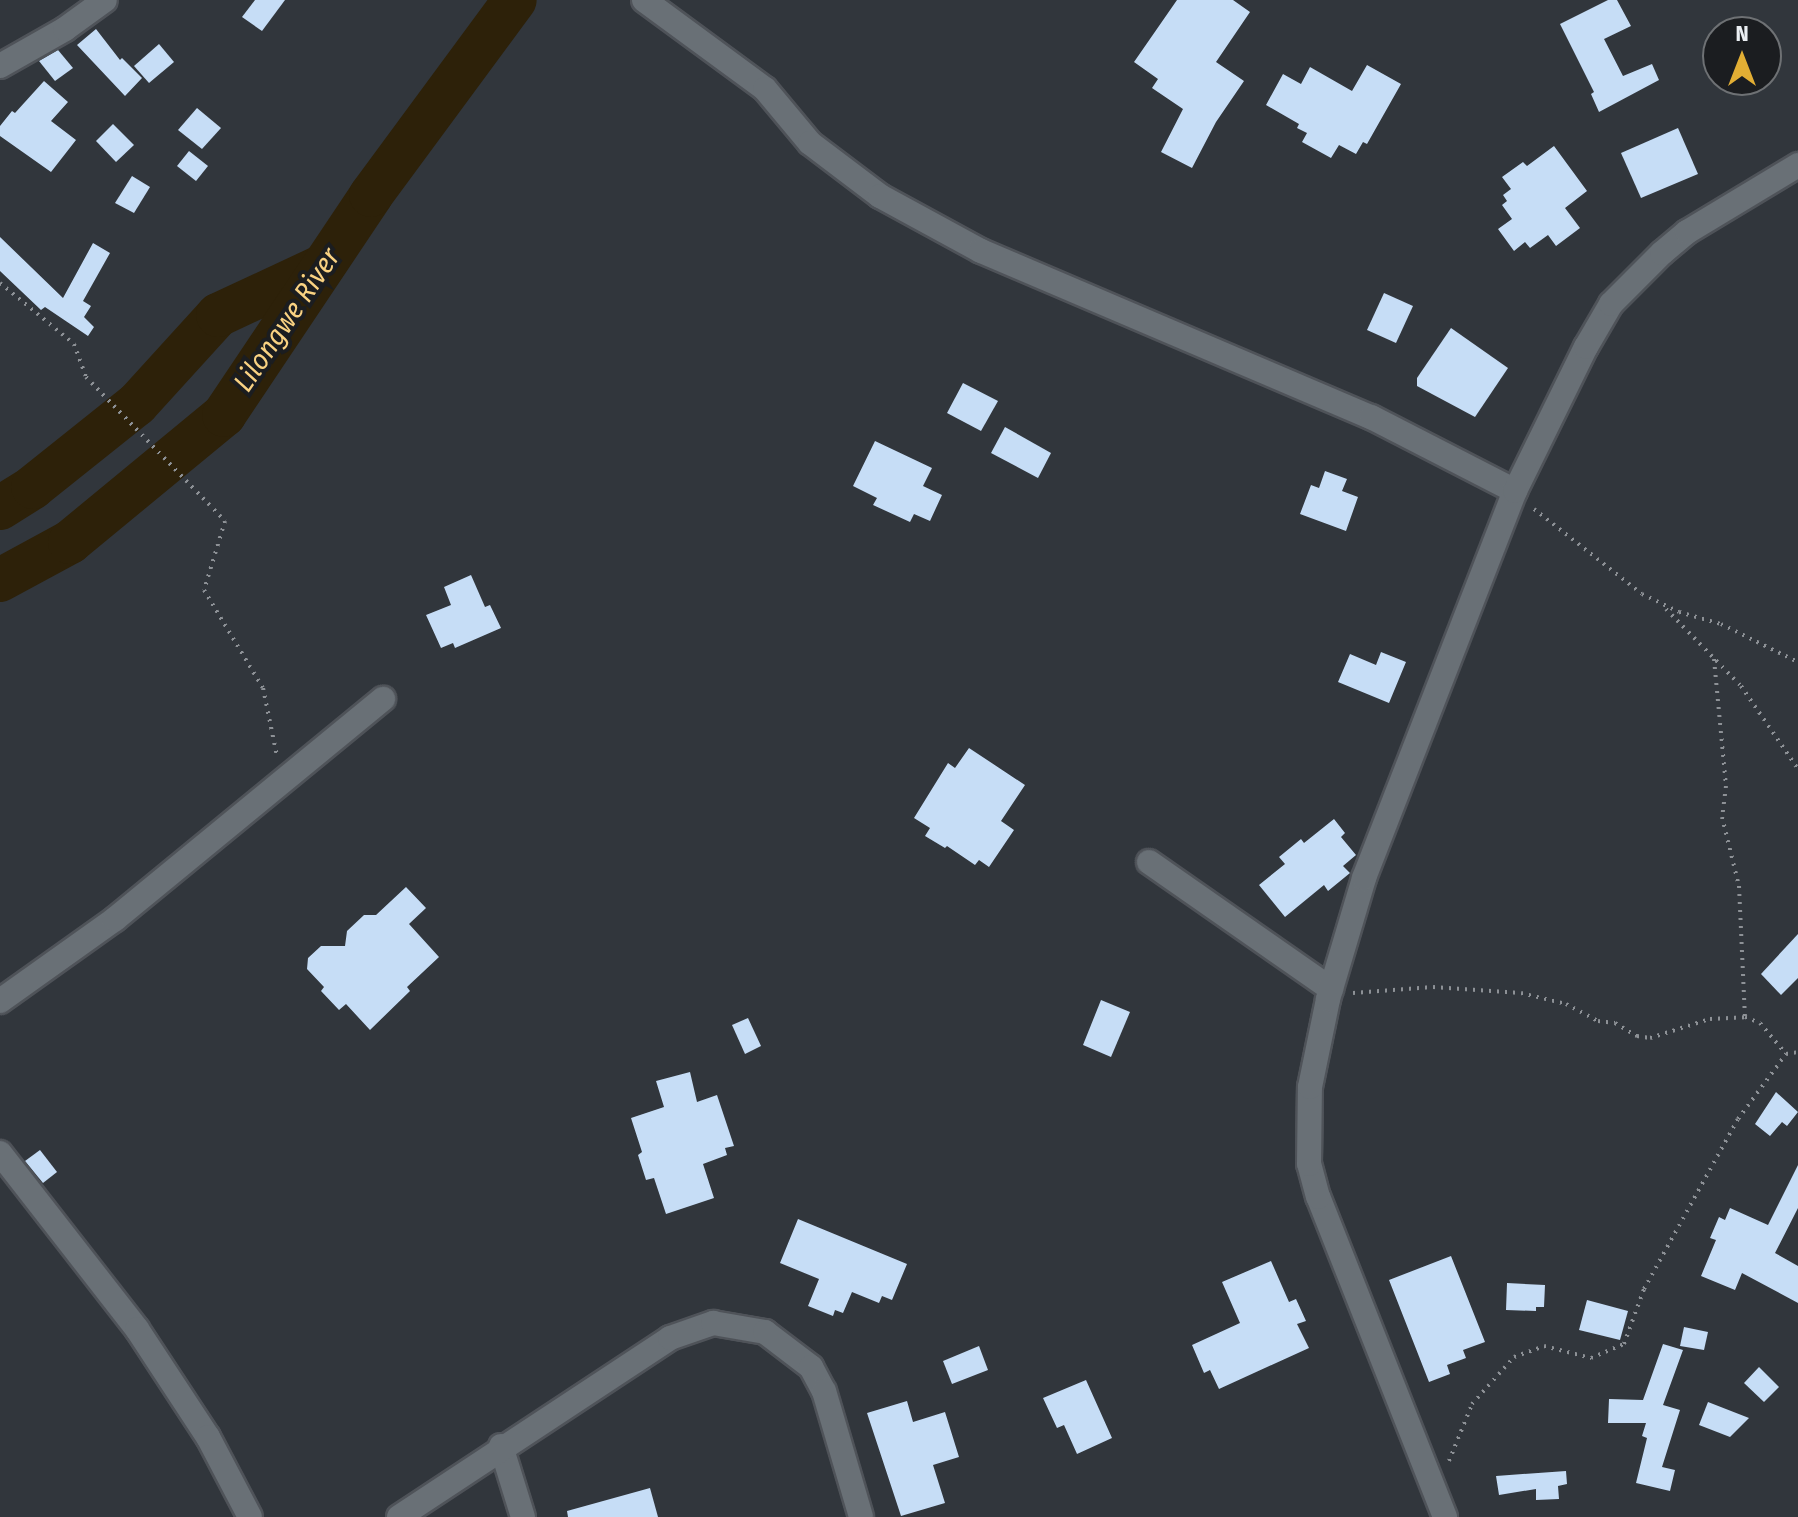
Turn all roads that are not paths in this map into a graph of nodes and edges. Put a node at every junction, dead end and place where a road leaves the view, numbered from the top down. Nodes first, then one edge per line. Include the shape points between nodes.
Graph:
1 (105, 0) edge
2 (644, 0) edge
3 (0, 66) edge
4 (1798, 165) edge
5 (1515, 491) junction
6 (383, 699) dead end
7 (1149, 862) dead end
8 (1331, 989) junction
9 (0, 1001) edge
10 (0, 1153) edge
11 (501, 1446) junction
12 (250, 1517) edge
13 (399, 1517) edge
14 (523, 1517) edge
15 (861, 1517) edge
16 (1445, 1517) edge

1 - 3 street
2 - 5 street via 765,89 810,143 880,196 981,251 1371,417
4 - 5 street via 1687,232 1611,304
5 - 8 street via 1364,878
6 - 9 street via 115,919
7 - 8 street
8 - 16 street via 1310,1087 1309,1164
10 - 12 street via 137,1329 208,1437
11 - 13 street
11 - 14 street
11 - 15 street via 670,1338 713,1323 737,1325 765,1332 811,1367 824,1391

